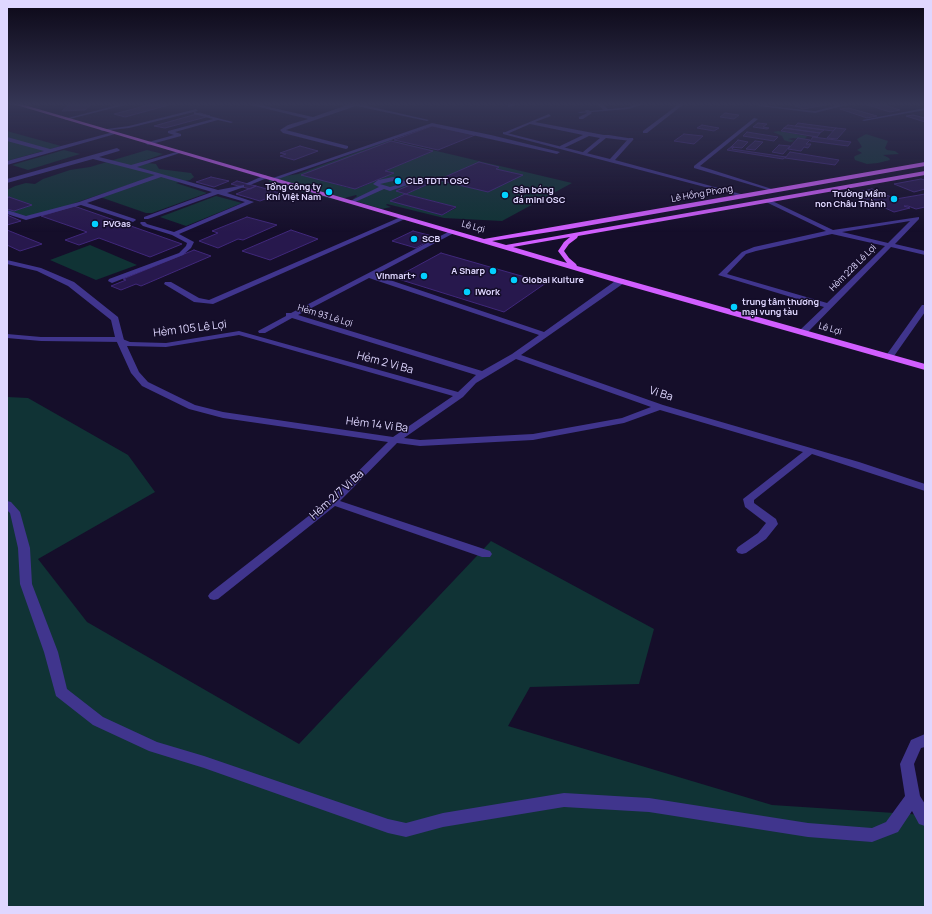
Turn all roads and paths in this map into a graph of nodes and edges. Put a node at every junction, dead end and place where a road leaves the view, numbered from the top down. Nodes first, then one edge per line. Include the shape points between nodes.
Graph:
1 (36, 147) edge
2 (65, 147) edge
3 (160, 147) edge
4 (367, 147) edge
5 (535, 147) edge
6 (562, 147) edge
7 (593, 147) edge
8 (624, 147) edge
9 (721, 147) edge
10 (117, 150) dead end
11 (50, 151) junction
12 (178, 152) junction
13 (557, 152) dead end
14 (585, 153) junction
15 (93, 157) junction
16 (612, 160) junction
17 (7, 163) edge
18 (925, 164) edge
19 (131, 167) junction
20 (925, 173) edge
21 (161, 175) junction
22 (265, 177) junction
23 (274, 179) junction
24 (7, 181) edge
25 (382, 188) dead end
26 (773, 191) junction
27 (218, 192) junction
28 (753, 194) junction
29 (745, 196) junction
30 (768, 201) junction
31 (351, 202) junction
32 (81, 203) junction
33 (7, 212) edge
34 (403, 218) junction
35 (145, 221) junction
36 (546, 230) junction
37 (452, 232) junction
38 (832, 232) junction
39 (174, 234) junction
40 (582, 234) junction
41 (555, 239) junction
42 (482, 240) junction
43 (889, 245) junction
44 (505, 247) junction
45 (925, 254) edge
46 (7, 262) edge
47 (588, 271) junction
48 (370, 276) junction
49 (112, 281) dead end
50 (621, 281) junction
51 (168, 284) dead end
52 (828, 306) junction
53 (925, 307) edge
54 (289, 316) junction
55 (262, 331) dead end
56 (803, 332) junction
57 (239, 333) joint
58 (546, 335) junction
59 (7, 336) edge
60 (120, 340) junction
61 (515, 356) junction
62 (889, 357) junction
63 (925, 367) edge
64 (483, 374) junction
65 (460, 394) junction
66 (660, 407) junction
67 (395, 440) junction
68 (810, 451) junction
69 (925, 488) edge
70 (333, 502) junction
71 (7, 504) edge
72 (742, 550) dead end
73 (486, 554) dead end
74 (214, 596) dead end
75 (925, 740) edge
76 (913, 797) junction
77 (925, 819) edge

1 - 11 street
2 - 11 street
3 - 12 main road, Lê Lợi
4 - 23 street
5 - 13 street
6 - 14 street
7 - 14 street
8 - 16 street
9 - 26 street via 696,167
10 - 15 street
11 - 17 street
12 - 19 street
12 - 22 main road, Lê Lợi
14 - 16 street
15 - 19 street
15 - 24 street
16 - 29 street
18 - 26 main road, Lê Hồng Phong
19 - 21 street
20 - 30 main road, Lê Hồng Phong
21 - 27 street
21 - 32 street
22 - 23 main road, Lê Lợi
22 - 27 street via 229,191
23 - 31 main road, Lê Lợi
25 - 31 street
26 - 28 main road, Lê Hồng Phong
27 - 35 street
27 - 39 street via 251,202
28 - 29 main road, Lê Hồng Phong
28 - 30 main road
29 - 36 main road, Lê Hồng Phong
30 - 38 street
30 - 40 main road, Lê Hồng Phong
31 - 34 main road, Lê Lợi
32 - 33 street via 26,218
32 - 35 street via 133,220 135,223
34 - 37 main road, Lê Lợi
34 - 51 street via 210,302 198,300
35 - 39 street via 145,226
36 - 41 main road
36 - 42 main road, Lê Hồng Phong
37 - 42 main road, Lê Lợi
37 - 48 street, Hẻm 93 Lê Lợi
38 - 43 street
38 - 43 street, Hẻm 228 Lê Lợi via 917,218
38 - 52 street via 754,249 744,253 722,275
39 - 49 street via 191,242 181,254
40 - 41 main road, Lê Hồng Phong
40 - 47 main road via 566,243 562,247 562,253 572,264
41 - 44 main road, Lê Hồng Phong
42 - 44 main road, Lê Lợi
43 - 45 street
43 - 52 street, Hẻm 228 Lê Lợi
44 - 47 main road, Lê Lợi
46 - 60 street, Hẻm 14 Vi Ba via 39,270 71,284 115,319
47 - 50 main road, Lê Lợi
48 - 54 street, Hẻm 93 Lê Lợi
48 - 58 street
50 - 56 main road, Lê Lợi
50 - 58 street
52 - 56 street, Hẻm 228 Lê Lợi
53 - 62 street
54 - 55 street
54 - 64 street, Hẻm 93 Lê Lợi
56 - 62 main road, Lê Lợi
57 - 60 street, Hẻm 105 Lê Lợi via 166,345 129,344
57 - 65 street, Hẻm 2 Vi Ba
58 - 61 street
59 - 60 street, Hẻm 105 Lê Lợi
60 - 67 street, Hẻm 14 Vi Ba via 135,373 145,384 192,407 223,415
61 - 64 street
61 - 66 street, Vi Ba
62 - 63 main road, Lê Lợi
64 - 65 street
65 - 67 street, Hẻm 2/7 Vi Ba
66 - 67 street, Hẻm 14 Vi Ba via 624,420 533,437 420,443
66 - 68 street, Vi Ba
67 - 70 street, Hẻm 2/7 Vi Ba
68 - 69 street, Vi Ba
68 - 72 street via 748,499 749,505 772,523 768,531
70 - 73 street
70 - 74 street, Hẻm 2/7 Vi Ba
71 - 76 street via 15,512 24,548 26,584 51,652 61,692 98,721 154,747 388,826 406,830 443,820 564,800 649,805 808,830 872,835 892,827
75 - 76 street via 916,744 907,764
76 - 77 street

